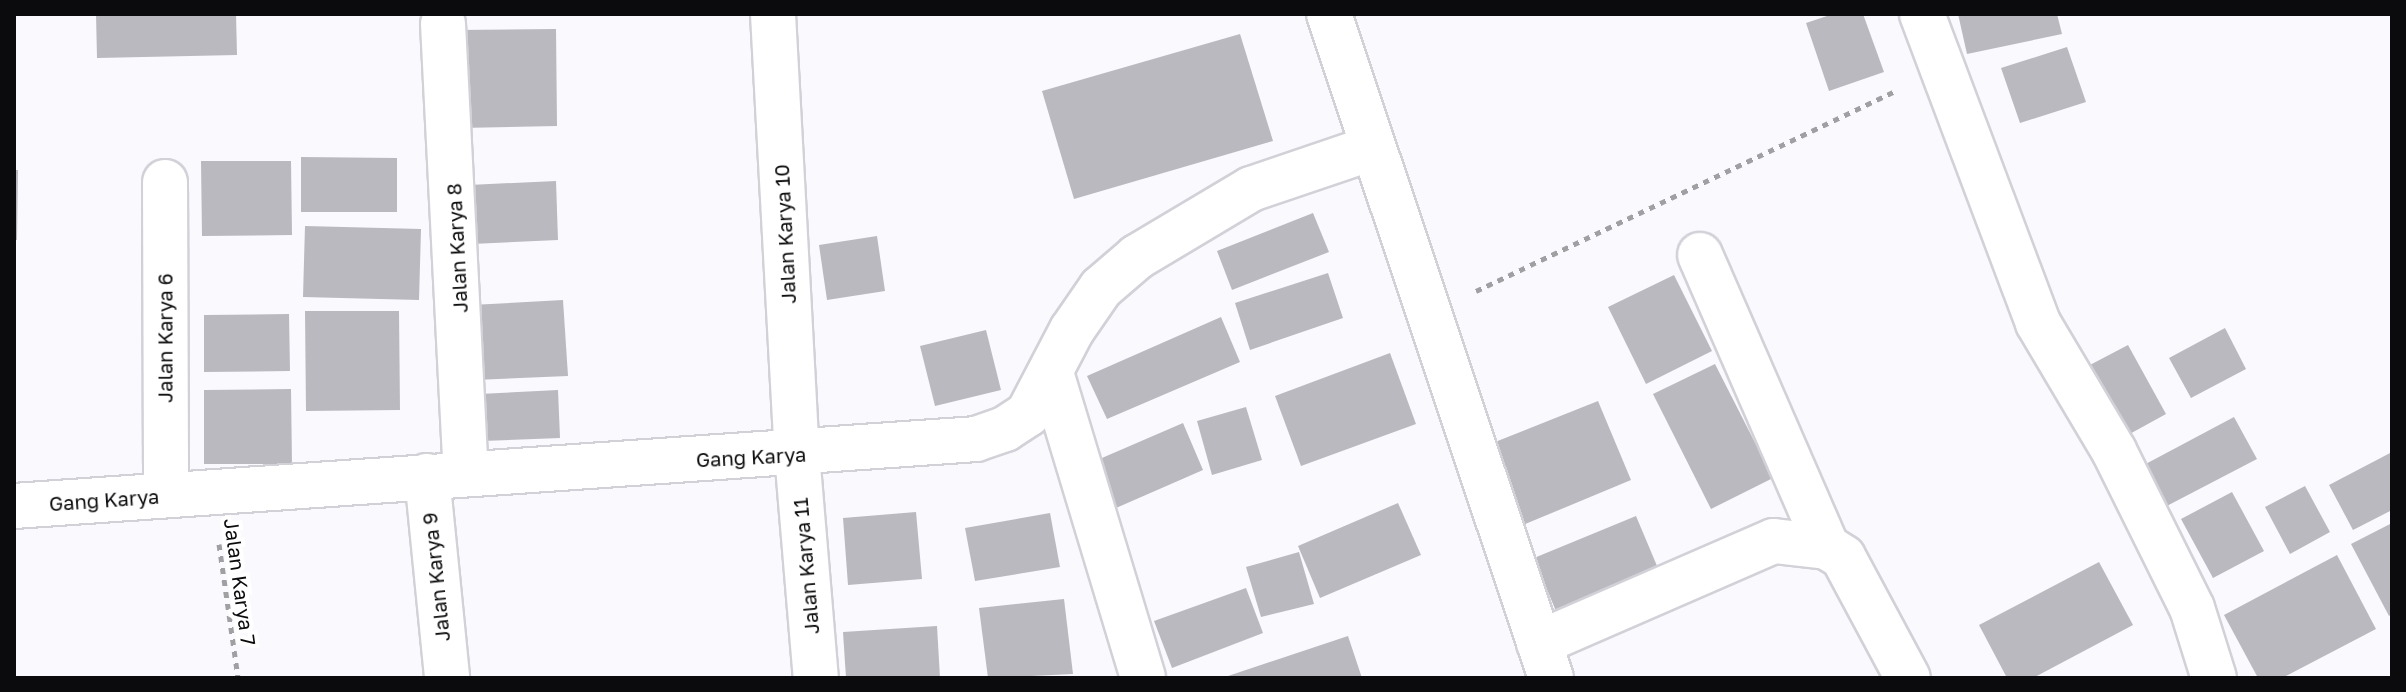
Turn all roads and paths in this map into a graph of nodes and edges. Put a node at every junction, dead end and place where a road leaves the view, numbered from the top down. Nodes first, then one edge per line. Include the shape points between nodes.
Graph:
1 (773, 14) edge
2 (1329, 14) edge
3 (1922, 14) edge
4 (443, 24) dead end
5 (1944, 79) junction
6 (1372, 148) junction
7 (165, 182) dead end
8 (1700, 255) dead end
9 (1426, 315) junction
10 (1052, 376) junction
11 (797, 454) junction
12 (446, 474) junction
13 (211, 491) junction
14 (166, 495) junction
15 (14, 506) edge
16 (1827, 547) junction
17 (1545, 660) edge
18 (238, 678) edge
19 (447, 678) edge
20 (816, 678) edge
21 (1143, 678) edge
22 (1908, 678) edge
23 (2214, 678) edge

1 - 11 street, Jalan Karya 10
2 - 6 street
3 - 5 street
4 - 12 street, Jalan Karya 8
5 - 9 path via 1857,105 1695,189
5 - 23 street via 2038,323 2114,451 2185,594
6 - 9 street
6 - 10 street, Gang Karya via 1251,189 1137,257 1101,288 1072,330
7 - 14 street, Jalan Karya 6
8 - 16 street
9 - 17 street
10 - 11 street, Gang Karya via 1028,414 976,439
10 - 21 street
11 - 12 street, Gang Karya
11 - 20 street, Jalan Karya 11
12 - 13 street, Gang Karya
12 - 19 street, Jalan Karya 9
13 - 14 street, Gang Karya
13 - 18 path, Jalan Karya 7
14 - 15 street, Gang Karya
16 - 17 street via 1774,541
16 - 22 street via 1843,557

